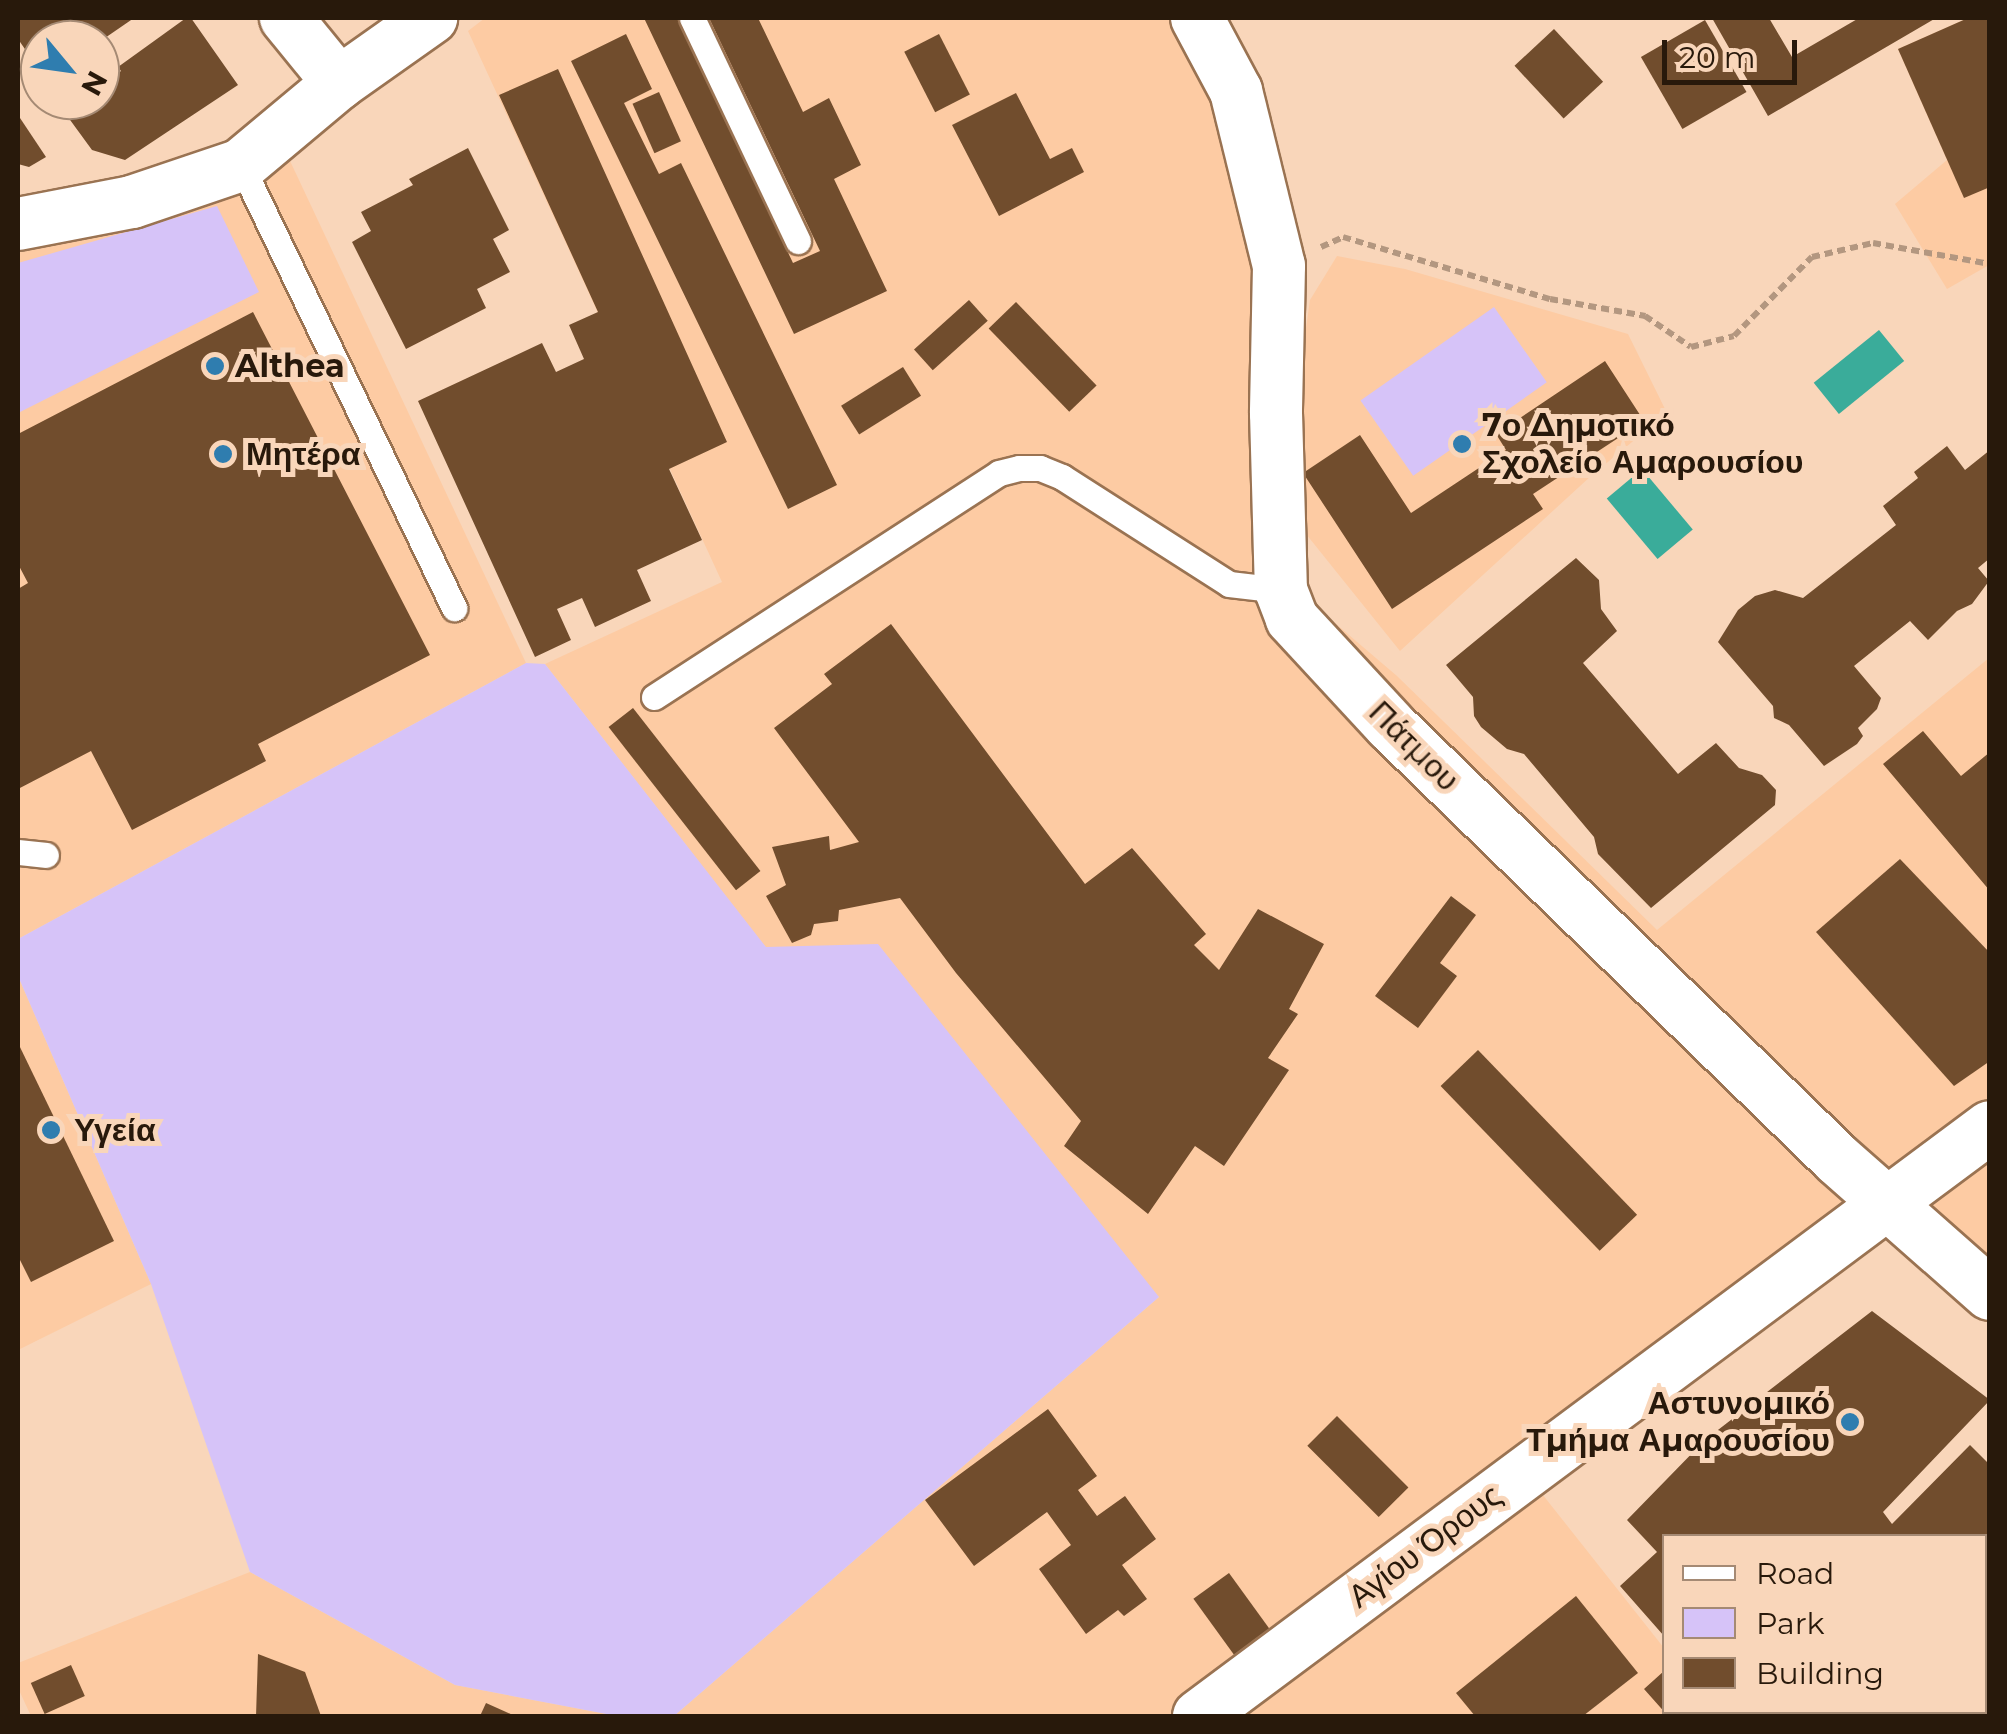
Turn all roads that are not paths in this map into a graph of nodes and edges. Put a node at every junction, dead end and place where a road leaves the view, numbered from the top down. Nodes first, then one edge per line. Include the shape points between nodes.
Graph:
1 (286, 18) edge
2 (431, 18) edge
3 (692, 18) edge
4 (1197, 18) edge
5 (339, 83) junction
6 (241, 165) junction
7 (18, 224) edge
8 (798, 240) dead end
9 (1282, 590) junction
10 (454, 608) dead end
11 (654, 697) dead end
12 (18, 852) edge
13 (46, 855) dead end
14 (1990, 1127) edge
15 (1883, 1202) junction
16 (1990, 1294) edge
17 (1200, 1716) edge

1 - 5 street
2 - 5 street
3 - 8 lane
4 - 9 street, Πάτμου via 1236,91 1279,266
5 - 6 street
6 - 7 street via 132,202
6 - 10 lane
9 - 11 lane via 1230,584 1062,477 1019,468 999,473
9 - 15 street, Πάτμου via 1292,619 1390,725
12 - 13 lane
14 - 15 street, Αγίου Όρους
15 - 16 street, Πάτμου
15 - 17 street, Αγίου Όρους

